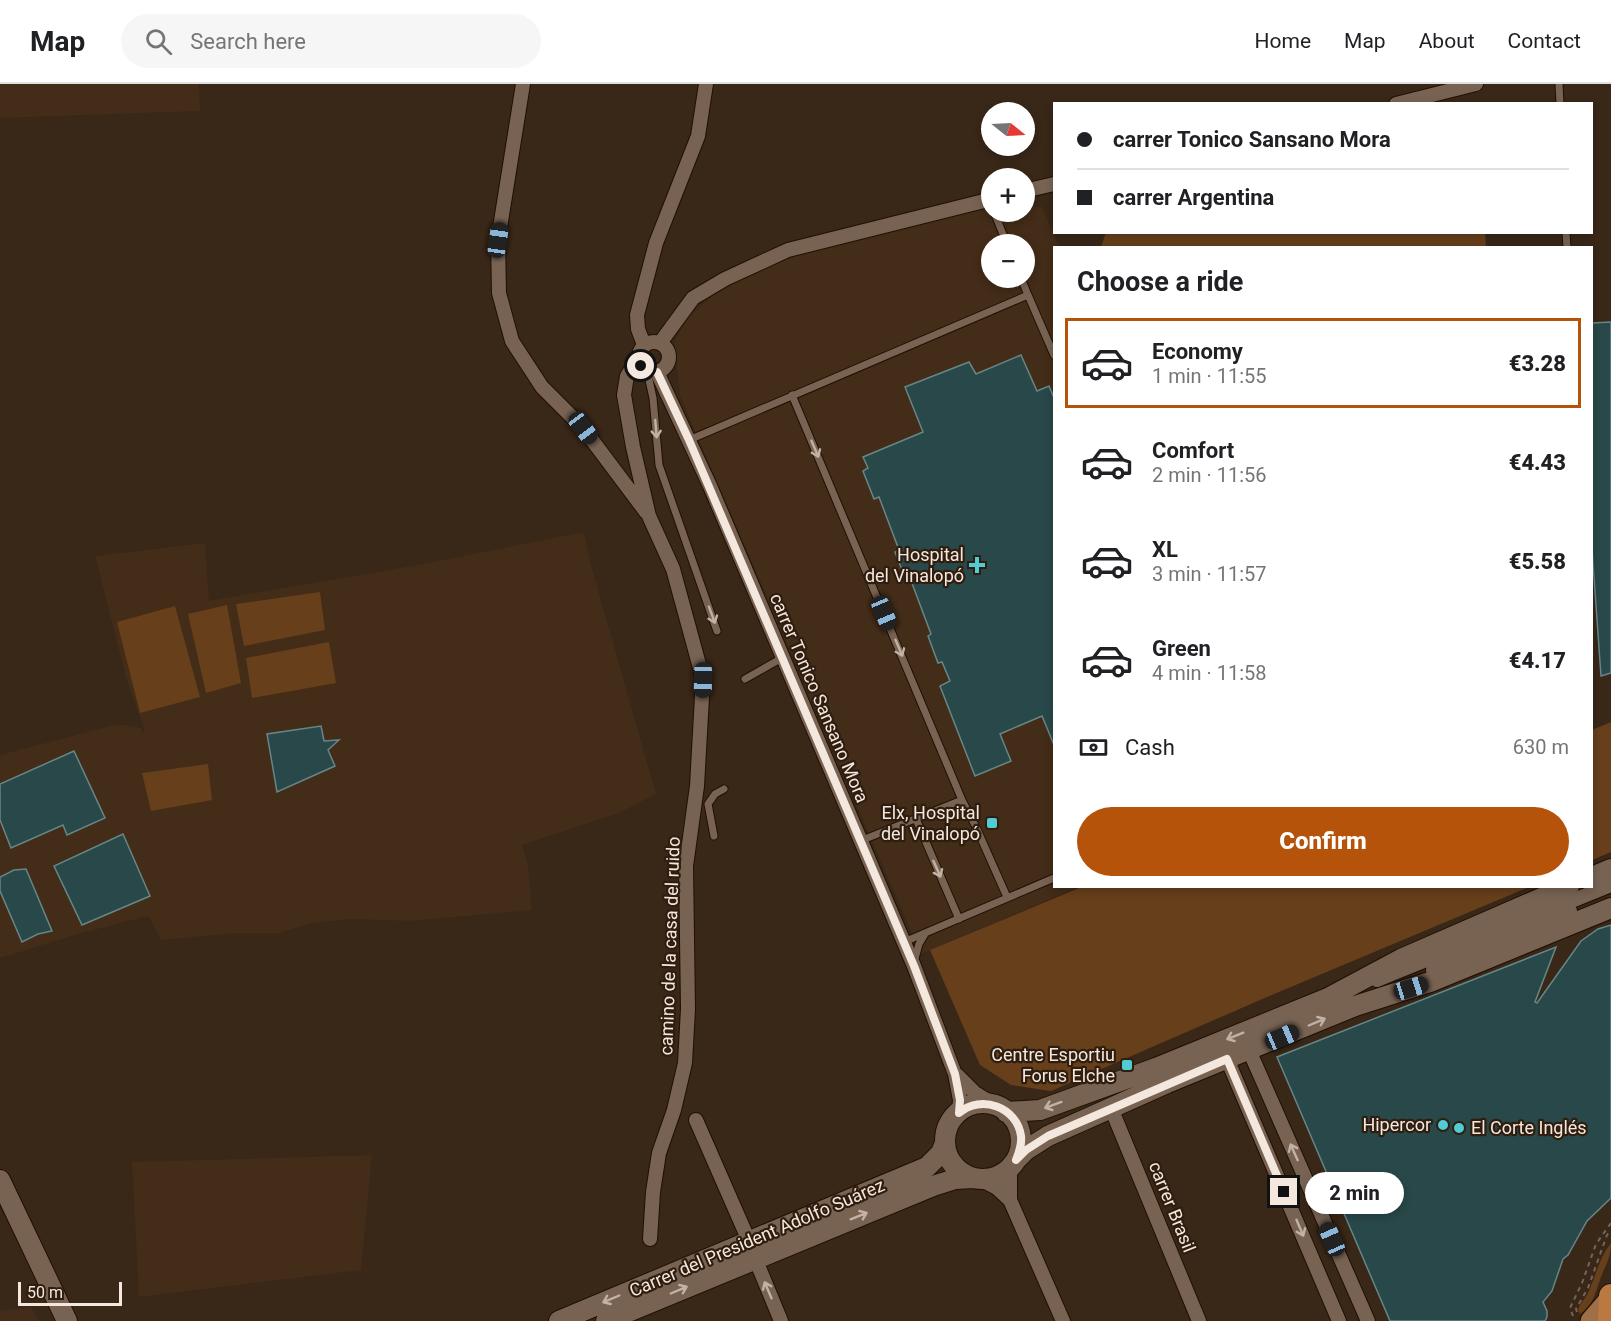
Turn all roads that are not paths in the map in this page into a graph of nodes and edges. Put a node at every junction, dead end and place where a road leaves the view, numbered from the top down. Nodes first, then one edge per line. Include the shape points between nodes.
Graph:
1 (523, 84) edge
2 (706, 84) edge
3 (1476, 84) edge
4 (1559, 84) edge
5 (1404, 102) edge
6 (1560, 102) edge
7 (1053, 184) edge
8 (1035, 188) edge
9 (981, 206) edge
10 (1025, 288) edge
11 (1028, 295) junction
12 (660, 343) junction
13 (644, 345) junction
14 (1053, 354) edge
15 (638, 359) junction
16 (652, 372) junction
17 (792, 395) junction
18 (689, 440) junction
19 (649, 516) junction
20 (717, 631) dead end
21 (782, 658) junction
22 (745, 679) dead end
23 (724, 789) dead end
24 (962, 800) junction
25 (916, 819) junction
26 (714, 836) dead end
27 (860, 842) junction
28 (1611, 868) edge
29 (1593, 877) edge
30 (1053, 878) edge
31 (1611, 885) edge
32 (1564, 888) edge
33 (1611, 894) edge
34 (1007, 897) junction
35 (1611, 908) edge
36 (959, 919) junction
37 (925, 934) junction
38 (904, 942) junction
39 (914, 966) junction
40 (1328, 998) junction
41 (1355, 1006) junction
42 (1249, 1050) junction
43 (1227, 1059) junction
44 (955, 1074) junction
45 (1111, 1108) junction
46 (1001, 1109) junction
47 (959, 1113) junction
48 (696, 1120) dead end
49 (945, 1143) junction
50 (1014, 1162) junction
51 (977, 1179) junction
52 (0, 1180) edge
53 (1010, 1200) junction
54 (650, 1239) dead end
55 (752, 1250) junction
56 (1611, 1298) edge
57 (1587, 1320) edge
58 (67, 1321) edge
59 (559, 1321) edge
60 (606, 1321) edge
61 (781, 1321) edge
62 (1063, 1321) edge
63 (1199, 1321) edge
64 (1339, 1321) edge
65 (1368, 1321) edge
66 (1610, 1321) edge

1 - 19 street via 498,240 499,293 512,341 542,387 583,428
2 - 13 street via 698,136 656,243 637,315
3 - 5 street
4 - 6 lane
7 - 8 street
9 - 12 street via 788,250 693,298
10 - 11 lane
11 - 14 lane
11 - 17 lane
12 - 13 street
12 - 16 street via 667,350 669,361 663,369
13 - 15 street
15 - 16 street via 641,366
15 - 19 street via 627,375 624,395
16 - 18 street, carrer Tonico Sansano Mora
16 -> 20 lane via 659,465
17 - 18 lane
17 -> 24 lane
18 - 21 street, carrer Tonico Sansano Mora
19 - 54 street, camino de la casa del ruido via 673,569 703,680 697,786 686,866 685,1063 659,1153
21 - 22 lane
21 - 27 street, carrer Tonico Sansano Mora
23 - 26 lane via 708,804
24 - 25 lane
24 - 34 lane
25 - 27 lane
25 -> 36 lane
27 - 38 street, carrer Tonico Sansano Mora
28 - 29 main road
30 - 34 lane
31 - 40 street
32 - 40 main road via 1401,959
33 - 41 street
34 - 36 lane
35 - 41 main road via 1430,982
36 - 37 lane
37 - 38 lane
37 - 39 lane
38 - 39 street, carrer Tonico Sansano Mora
39 - 44 street, carrer Tonico Sansano Mora
40 -> 46 main road via 1040,1110
42 -> 41 main road
42 - 43 main road
65 -> 42 street
43 - 45 main road
43 -> 64 street
44 - 46 street, carrer Tonico Sansano Mora via 975,1093
44 - 47 street, carrer Tonico Sansano Mora
45 - 50 main road via 1048,1136
45 - 63 street, carrer Brasil
46 - 47 main road via 987,1103 974,1104
46 - 50 main road via 1017,1124 1021,1135
47 - 49 main road via 947,1128
48 - 55 street
49 - 51 main road via 952,1164 961,1173
49 - 55 main road, Carrer del President Adolfo Suárez via 927,1167
50 - 51 main road via 998,1177
50 - 53 street
51 - 53 street via 997,1188
55 -> 51 main road, Carrer del President Adolfo Suárez via 945,1181
52 - 58 main road
53 - 62 street
55 -> 59 main road, Carrer del President Adolfo Suárez
60 -> 55 main road, Carrer del President Adolfo Suárez
61 -> 55 street
56 - 57 main road
56 - 66 highway

